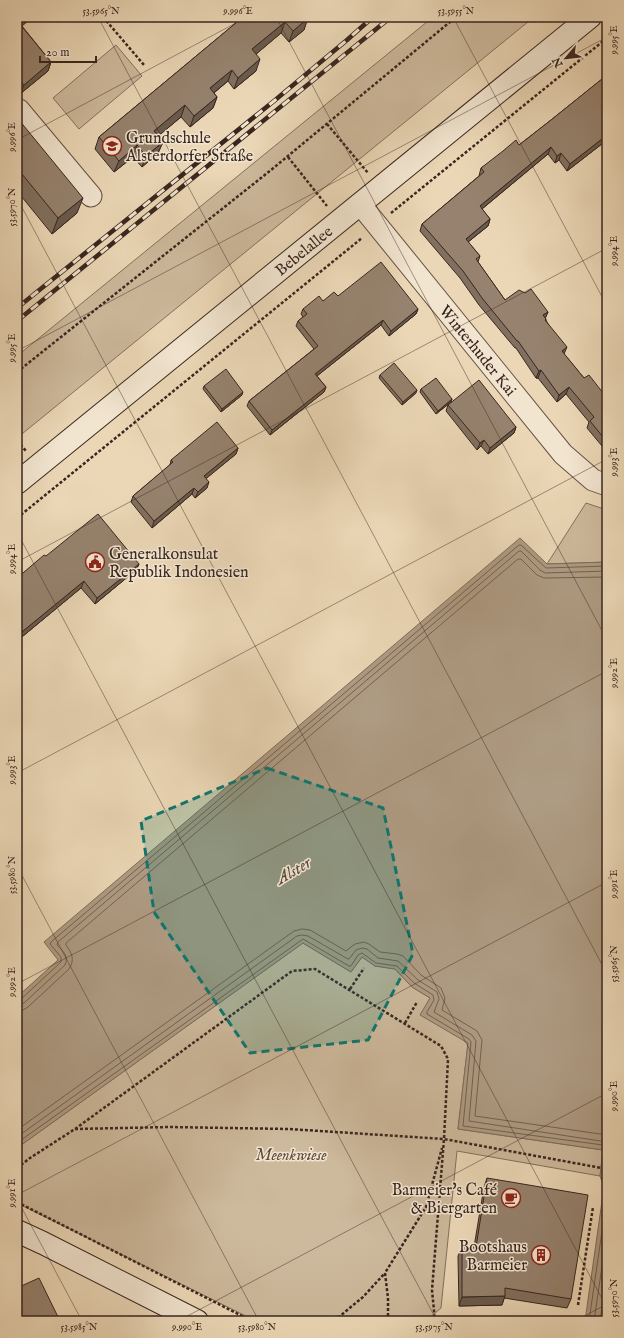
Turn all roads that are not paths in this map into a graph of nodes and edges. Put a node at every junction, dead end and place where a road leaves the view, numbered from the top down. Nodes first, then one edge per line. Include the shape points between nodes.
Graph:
1 (590, 17) edge
2 (17, 110) edge
3 (91, 196) dead end
4 (360, 204) junction
5 (17, 483) edge
6 (607, 485) edge
7 (17, 1231) edge
8 (197, 1321) edge

1 - 4 main road, Bebelallee
2 - 3 street
4 - 5 main road, Bebelallee
4 - 6 street, Winterhuder Kai via 563,454 593,480
7 - 8 main road

